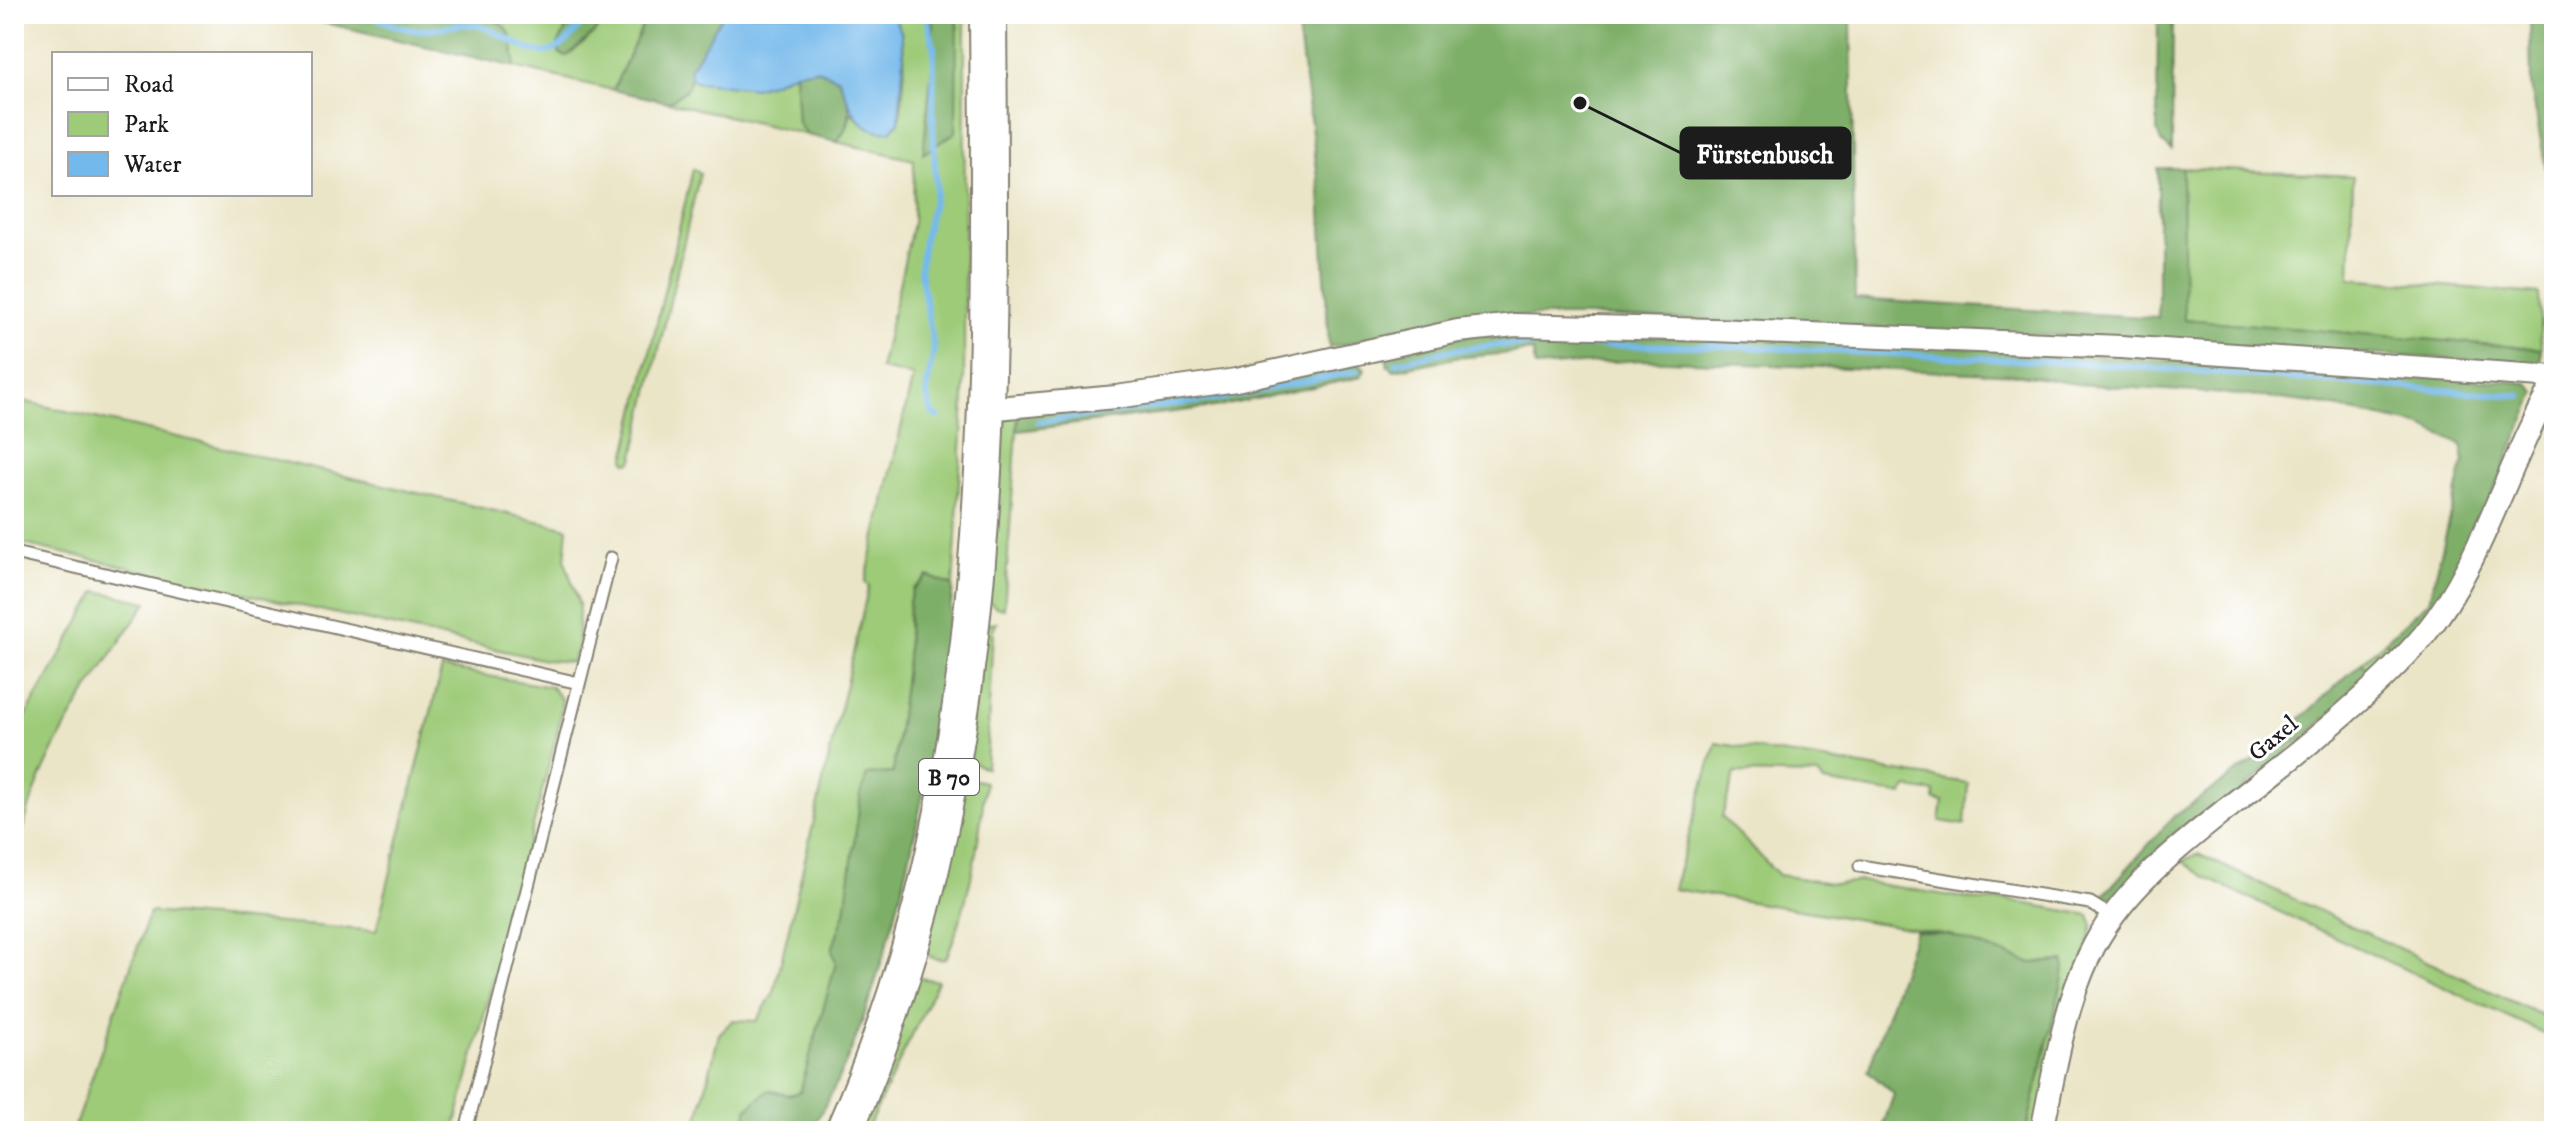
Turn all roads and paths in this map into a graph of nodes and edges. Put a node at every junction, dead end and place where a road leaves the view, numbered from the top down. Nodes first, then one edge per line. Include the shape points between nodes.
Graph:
1 (988, 14) edge
2 (2554, 380) edge
3 (986, 409) junction
4 (14, 553) edge
5 (611, 558) dead end
6 (579, 683) junction
7 (1860, 866) dead end
8 (2114, 918) junction
9 (466, 1131) edge
10 (844, 1131) edge
11 (2042, 1131) edge

1 - 3 main road, B 70
2 - 3 street via 2121,347 1515,325 1458,331 1236,380
2 - 8 street, Gaxel via 2456,589 2423,635 2341,714 2161,863
3 - 10 main road, B 70 via 969,634 943,806 908,957
4 - 6 lane
5 - 6 lane
6 - 9 lane
7 - 8 lane via 2090,903
8 - 11 street, Gaxel via 2089,954 2073,998

